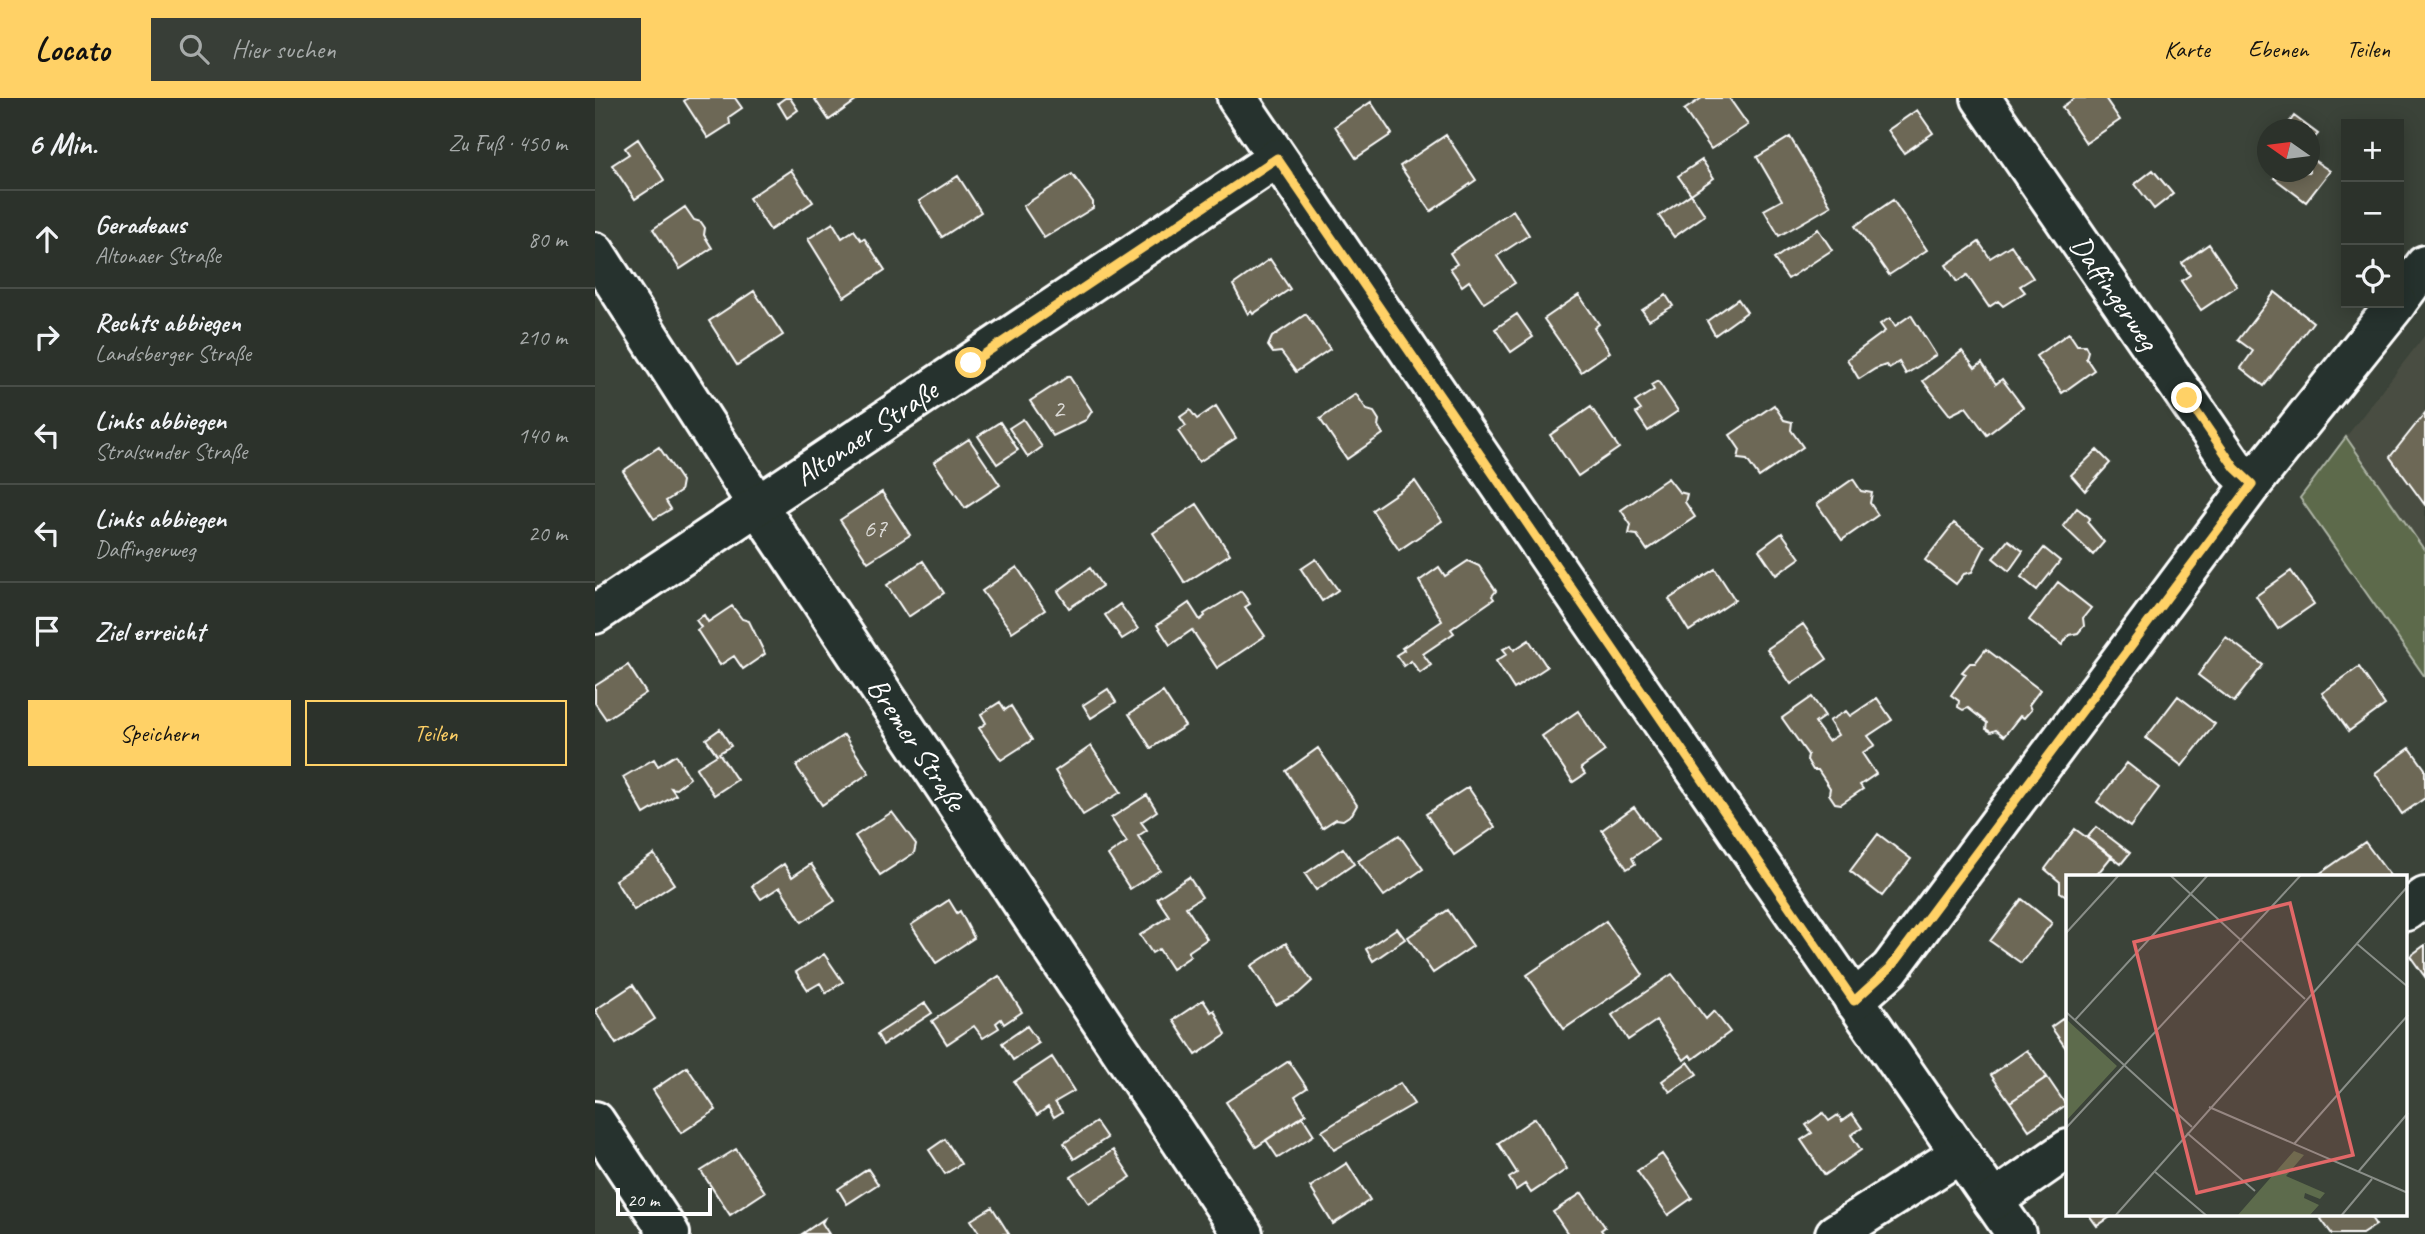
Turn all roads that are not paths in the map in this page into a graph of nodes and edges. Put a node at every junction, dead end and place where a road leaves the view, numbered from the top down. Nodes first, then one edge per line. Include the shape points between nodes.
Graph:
1 (1237, 98) edge
2 (1981, 98) edge
3 (1277, 158) junction
4 (595, 252) edge
5 (2425, 265) edge
6 (2404, 293) edge
7 (2392, 308) edge
8 (2252, 484) junction
9 (758, 506) junction
10 (595, 614) edge
11 (2425, 897) edge
12 (2407, 910) edge
13 (1854, 1001) junction
14 (595, 1121) edge
15 (2066, 1150) edge
16 (1961, 1153) junction
17 (1993, 1201) junction
18 (670, 1234) edge
19 (1243, 1234) edge
20 (1835, 1234) edge
21 (2016, 1234) edge

1 - 3 street
2 - 8 street, Daffingerweg via 2235,468
3 - 9 street, Altonaer Straße
3 - 13 street
4 - 9 street, Bremer Straße
5 - 6 street
7 - 8 street
8 - 13 street via 1890,968
9 - 10 street, Altonaer Straße
9 - 19 street, Bremer Straße
11 - 12 street
13 - 16 street
14 - 18 street
15 - 17 street
16 - 17 street
16 - 20 street
17 - 21 street

